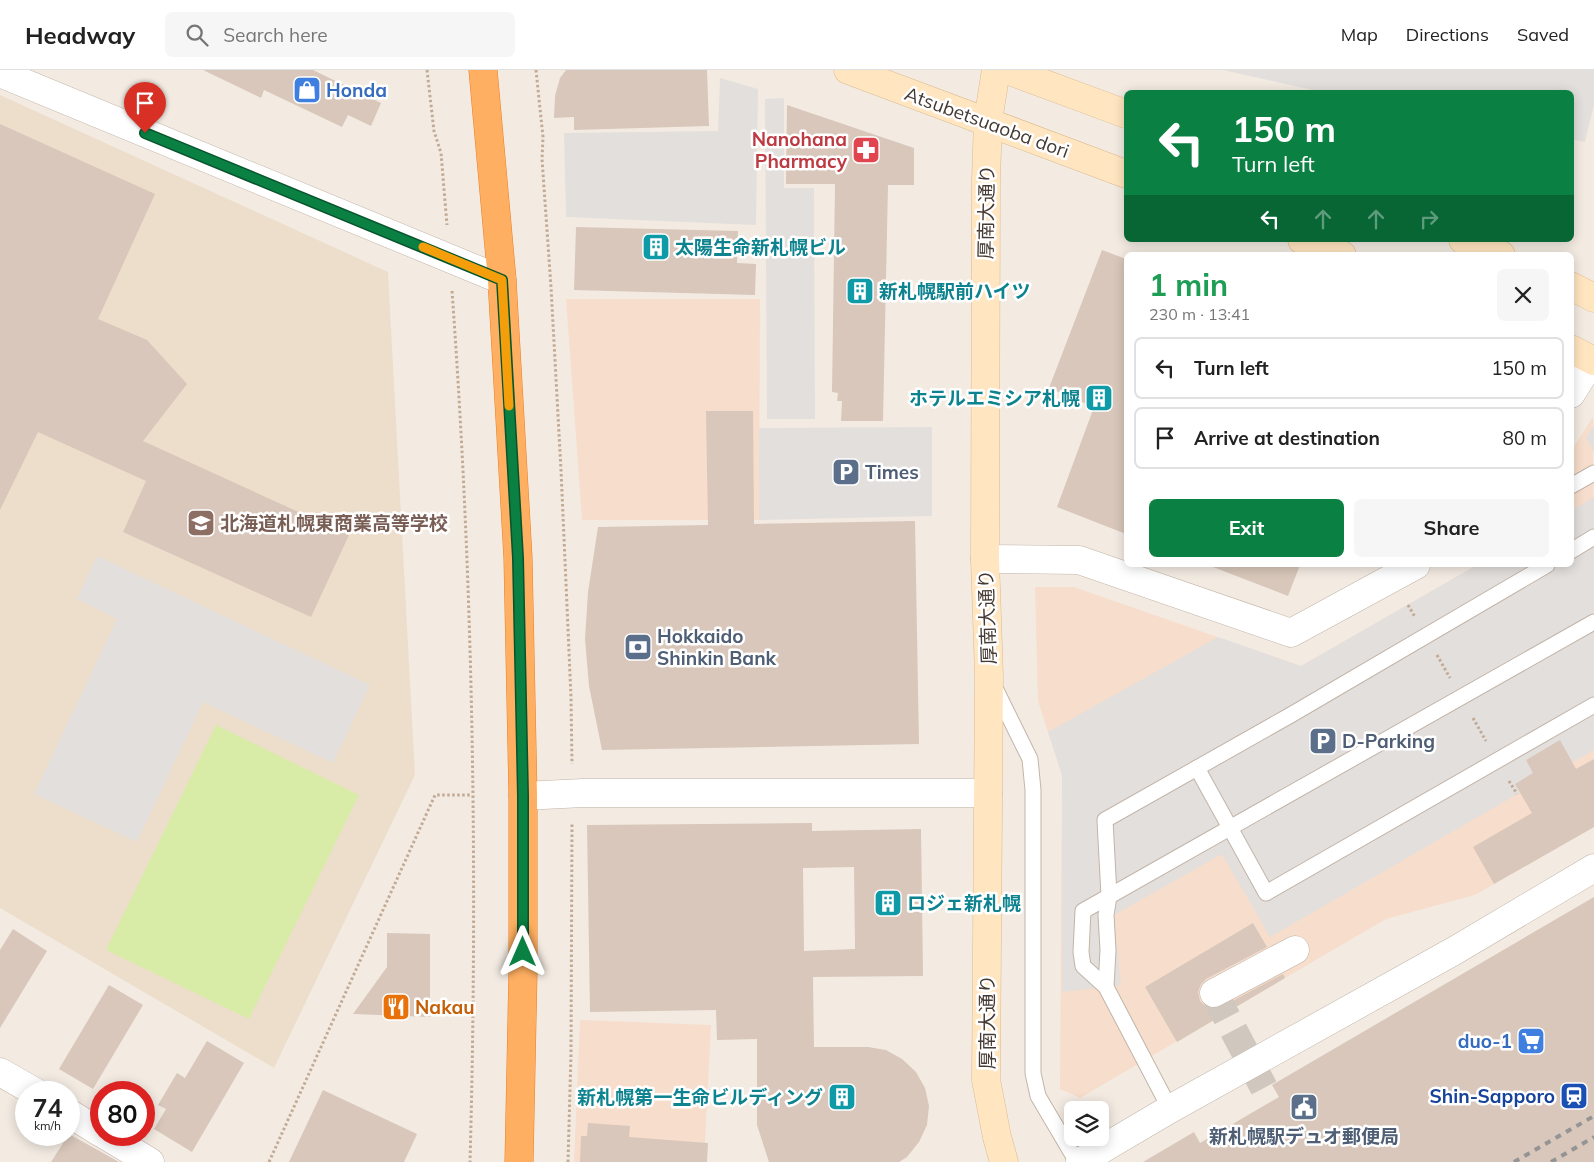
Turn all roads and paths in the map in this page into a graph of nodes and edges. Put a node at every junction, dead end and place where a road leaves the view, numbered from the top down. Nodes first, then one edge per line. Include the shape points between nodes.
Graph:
1 (426, 70) edge
2 (483, 70) edge
3 (536, 70) edge
4 (848, 70) edge
5 (996, 70) edge
6 (1007, 70) edge
7 (13, 75) edge
8 (1124, 113) edge
9 (988, 121) junction
10 (1124, 173) edge
11 (447, 232) dead end
12 (1307, 242) edge
13 (1468, 242) edge
14 (1334, 252) edge
15 (1493, 252) edge
16 (502, 280) junction
17 (451, 285) dead end
18 (1574, 288) edge
19 (1594, 298) edge
20 (1588, 357) edge
21 (1574, 387) edge
22 (1594, 473) edge
23 (1574, 484) edge
24 (1594, 537) edge
25 (1574, 549) edge
26 (985, 559) junction
27 (1412, 567) edge
28 (1544, 567) edge
29 (1594, 622) edge
30 (989, 676) junction
31 (1594, 705) edge
32 (572, 766) dead end
33 (1197, 768) junction
34 (988, 793) junction
35 (472, 795) junction
36 (523, 796) junction
37 (572, 818) dead end
38 (1230, 829) junction
39 (1594, 868) edge
40 (1110, 896) junction
41 (1295, 950) dead end
42 (1106, 987) junction
43 (1214, 992) dead end
44 (0, 1072) edge
45 (16, 1081) edge
46 (1170, 1109) junction
47 (123, 1146) edge
48 (150, 1162) edge
49 (269, 1162) edge
50 (470, 1162) edge
51 (519, 1162) edge
52 (568, 1162) edge
53 (1004, 1162) edge
54 (1079, 1162) edge

1 - 11 path via 434,131 441,153
2 - 16 highway
3 - 32 path via 543,137 562,470
4 - 9 street, Atsubetsuaoba dori
5 - 9 street, 厚南大通り
6 - 8 street
7 - 16 street
9 - 10 street, Atsubetsuaoba dori
9 - 26 street, 厚南大通り
12 - 14 street
13 - 15 street
16 - 36 highway via 518,558
17 - 35 path via 469,612
18 - 19 street
20 - 21 street
22 - 23 lane
24 - 25 lane
26 - 27 street via 1079,560 1291,633
26 - 30 street, 厚南大通り
28 - 33 lane
29 - 38 lane
30 - 34 street, 厚南大通り
30 - 54 lane via 1030,759 1033,790 1033,1073 1038,1096
31 - 38 lane via 1266,893
33 - 38 lane
33 - 40 lane via 1105,820
34 - 36 street via 583,793
34 - 53 street, 厚南大通り via 986,1080
35 - 49 path via 435,795
35 - 50 path
36 - 51 highway
37 - 52 path
38 - 40 lane
39 - 46 street via 1445,956
40 - 42 lane via 1106,915
40 - 42 lane via 1083,911 1081,952 1083,966
41 - 43 street
42 - 46 lane
44 - 45 street
46 - 54 street
47 - 48 street

